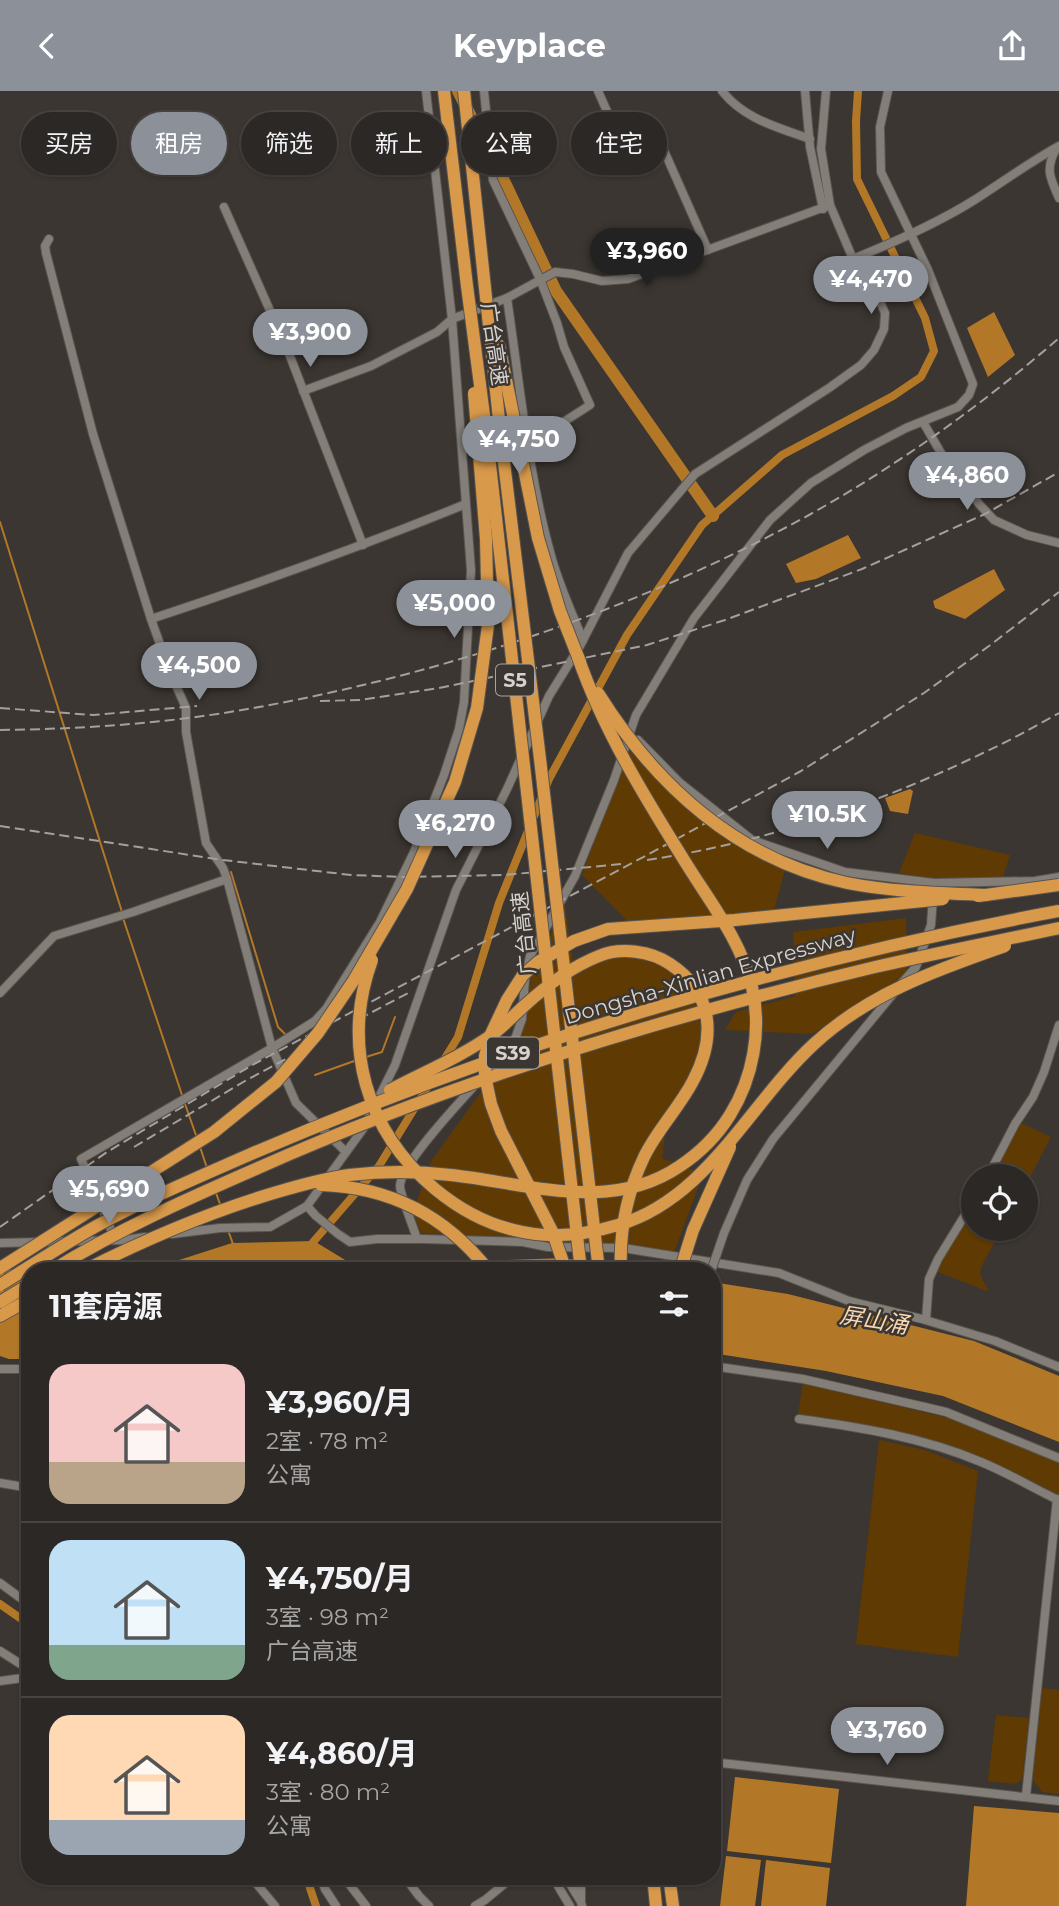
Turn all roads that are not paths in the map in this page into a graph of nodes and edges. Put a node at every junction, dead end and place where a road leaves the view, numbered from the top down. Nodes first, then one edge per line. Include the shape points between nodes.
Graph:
1 (426, 91) edge
2 (444, 91) edge
3 (464, 91) edge
4 (484, 91) edge
5 (598, 91) edge
6 (722, 91) edge
7 (805, 91) edge
8 (826, 91) edge
9 (888, 91) edge
10 (810, 139) junction
11 (1058, 146) edge
12 (1059, 198) edge
13 (224, 207) dead end
14 (826, 207) junction
15 (907, 235) junction
16 (49, 239) dead end
17 (708, 250) junction
18 (853, 259) junction
19 (485, 276) junction
20 (540, 279) junction
21 (467, 286) junction
22 (508, 298) junction
23 (452, 319) junction
24 (303, 391) junction
25 (922, 422) junction
26 (529, 444) junction
27 (466, 504) junction
28 (1059, 543) edge
29 (363, 545) junction
30 (150, 619) junction
31 (583, 640) junction
32 (578, 657) junction
33 (630, 732) junction
34 (1059, 877) edge
35 (227, 879) junction
36 (934, 883) junction
37 (1059, 885) edge
38 (986, 895) junction
39 (1059, 911) edge
40 (384, 928) junction
41 (1059, 928) edge
42 (0, 993) edge
43 (1059, 1025) edge
44 (272, 1048) junction
45 (343, 1115) junction
46 (743, 1125) junction
47 (345, 1152) junction
48 (994, 1164) edge
49 (296, 1186) junction
50 (307, 1206) junction
51 (961, 1222) edge
52 (417, 1238) junction
53 (116, 1240) junction
54 (0, 1243) edge
55 (37, 1262) edge
56 (68, 1262) edge
57 (101, 1262) edge
58 (481, 1262) edge
59 (563, 1262) edge
60 (580, 1262) edge
61 (598, 1262) edge
62 (621, 1262) edge
63 (683, 1262) edge
64 (710, 1262) edge
65 (714, 1262) edge
66 (721, 1264) edge
67 (0, 1268) edge
68 (21, 1272) edge
69 (0, 1285) edge
70 (21, 1289) edge
71 (0, 1302) edge
72 (21, 1304) edge
73 (0, 1316) edge
74 (926, 1320) junction
75 (721, 1367) edge
76 (1059, 1367) edge
77 (0, 1369) edge
78 (21, 1369) edge
79 (799, 1419) dead end
80 (1059, 1458) edge
81 (0, 1483) edge
82 (21, 1486) edge
83 (1058, 1500) edge
84 (0, 1583) edge
85 (21, 1598) edge
86 (0, 1651) edge
87 (21, 1664) edge
88 (21, 1678) edge
89 (0, 1681) edge
90 (721, 1763) edge
91 (1026, 1797) junction
92 (1059, 1801) edge
93 (258, 1885) edge
94 (323, 1885) edge
95 (352, 1885) edge
96 (411, 1885) edge
97 (504, 1885) edge
98 (557, 1885) edge
99 (570, 1885) edge
100 (581, 1885) edge
101 (654, 1885) edge
102 (673, 1885) edge
103 (581, 1905) edge
104 (275, 1906) edge
105 (336, 1906) edge
106 (366, 1906) edge
107 (429, 1906) edge
108 (475, 1906) edge
109 (570, 1906) edge
110 (656, 1906) edge
111 (675, 1906) edge

1 - 23 street
2 - 21 highway, 广台高速 / S5, bridge
3 - 19 highway, 广台高速 / S5, bridge
4 - 20 street via 492,180
5 - 17 street via 621,143 641,135 662,146
6 - 10 street via 745,113
7 - 10 street
8 - 14 street via 821,149
9 - 15 street via 880,127 881,172
10 - 14 street
11 - 12 street via 1049,162
11 - 15 street via 975,200
13 - 24 street
14 - 17 street
14 - 18 street
15 - 18 street
15 - 25 street via 928,270 972,384 958,407
16 - 30 street via 46,253 90,421
17 - 20 street via 628,279 602,281 555,272
18 - 31 street via 886,313 874,350 829,388 695,474 628,553
19 - 32 highway, bridge via 538,538
19 - 61 highway, 广台高速 / S5, bridge
20 - 22 street
20 - 26 street via 590,405
21 - 40 highway, bridge via 488,625 477,708 455,782 407,889
21 - 60 highway, 广台高速 / S5, bridge
22 - 23 street
22 - 26 street
23 - 24 street via 437,332 371,366
23 - 27 street
24 - 29 street
25 - 28 street via 995,520
25 - 33 street via 864,450 811,484 770,520 694,618
26 - 31 street via 552,558
27 - 29 street
27 - 44 street via 471,570 464,702 444,775 380,922 326,1009
29 - 30 street
30 - 35 street via 186,708 186,732 206,843
31 - 47 street via 550,696 456,890 394,1065 363,1129
32 - 38 highway, bridge via 608,710 641,754 714,823 754,849 847,883
32 - 49 highway, bridge via 606,724 746,967 755,1039 748,1077 734,1110 689,1160 660,1178 618,1191 565,1192 409,1172 350,1175
33 - 36 street via 680,783 752,840 845,872
33 - 52 street via 575,876 530,956 515,1039 405,1170 400,1186
34 - 36 street
35 - 42 street via 54,936
35 - 44 street
36 - 65 street, bridge via 931,925 916,967 773,1139 747,1180
37 - 38 highway, bridge
38 - 59 highway, bridge via 608,929 574,941 523,975 491,1034 485,1076 501,1131
39 - 45 highway, Dongsha-Xinlian Expressway / S39, bridge via 865,953 698,996 534,1046
40 - 46 highway, bridge via 364,981 359,1013 363,1078 382,1128 396,1149 417,1174 467,1212 536,1234 573,1234 617,1226 681,1192
40 - 67 highway, bridge via 318,1033 276,1082 214,1132
41 - 46 highway, bridge via 912,980 873,1001 800,1057
41 - 56 highway, Dongsha-Xinlian Expressway / S39, bridge via 795,987 510,1071 301,1149 150,1217
43 - 48 street via 1033,1097
44 - 47 street via 296,1104
44 - 53 street via 81,1159
45 - 55 highway, Dongsha-Xinlian Expressway / S39, bridge via 178,1185
45 - 62 highway, bridge via 495,1033 550,985 593,958 634,951 668,963 683,973 703,1000 706,1045 693,1081 636,1175 624,1213
46 - 63 highway, bridge via 704,1204
47 - 50 street
49 - 57 highway, bridge via 203,1217
49 - 58 highway, bridge via 352,1187 412,1206 459,1237
50 - 52 street via 346,1241
50 - 53 street via 271,1227
51 - 74 street via 929,1279
52 - 64 street via 623,1248
53 - 54 street
66 - 74 street via 779,1273 849,1301
68 - 69 highway, Dongsha-Xinlian Expressway / S39, bridge
70 - 71 highway
72 - 73 highway
74 - 76 street
75 - 80 street via 803,1379 936,1410
77 - 78 street
79 - 83 street via 924,1443 981,1462
81 - 82 street
83 - 91 street
84 - 85 street
86 - 87 street
88 - 89 street
90 - 91 street
91 - 92 street
93 - 104 street
94 - 105 street
95 - 106 street
96 - 107 street
97 - 108 street
98 - 109 street
99 - 103 street
100 - 103 street
101 - 110 highway
102 - 111 highway

